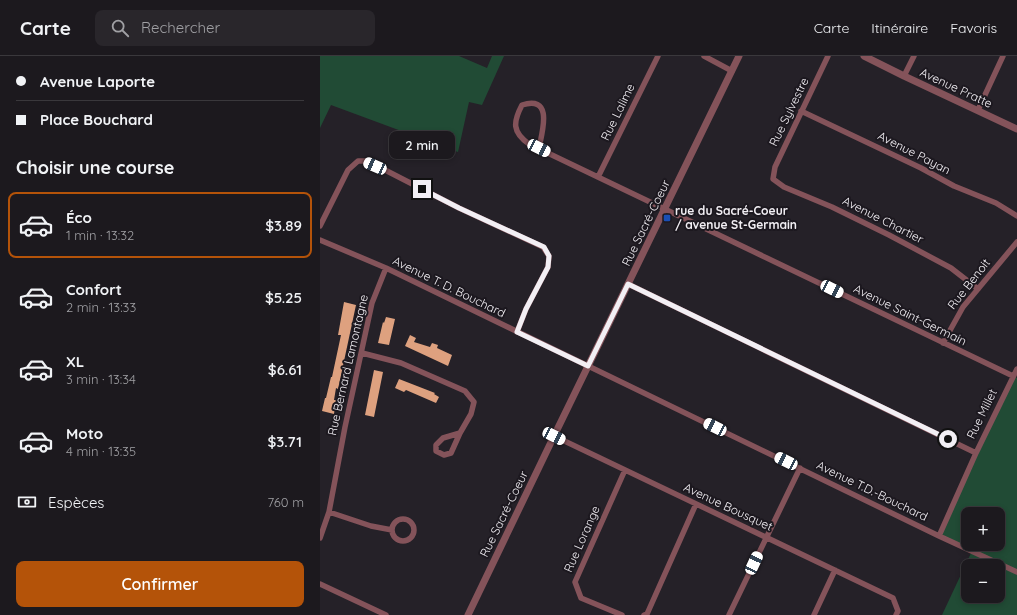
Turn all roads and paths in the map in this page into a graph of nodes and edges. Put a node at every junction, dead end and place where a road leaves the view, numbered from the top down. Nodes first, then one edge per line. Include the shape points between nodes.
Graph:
1 (658, 56) edge
2 (704, 56) edge
3 (739, 56) edge
4 (828, 56) edge
5 (864, 56) edge
6 (914, 56) edge
7 (1002, 56) edge
8 (732, 71) junction
9 (904, 76) junction
10 (978, 110) junction
11 (801, 111) junction
12 (1017, 129) edge
13 (539, 148) junction
14 (598, 177) junction
15 (774, 179) joint
16 (664, 209) junction
17 (1017, 216) edge
18 (320, 226) edge
19 (320, 240) edge
20 (1017, 242) edge
21 (386, 268) junction
22 (628, 284) junction
23 (978, 289) junction
24 (517, 332) junction
25 (943, 343) junction
26 (362, 354) junction
27 (588, 366) junction
28 (1017, 369) edge
29 (1013, 376) junction
30 (460, 433) junction
31 (554, 436) junction
32 (976, 453) junction
33 (800, 468) junction
34 (625, 470) junction
35 (696, 504) junction
36 (329, 512) junction
37 (392, 530) dead end
38 (939, 536) junction
39 (767, 537) junction
40 (320, 538) edge
41 (835, 570) junction
42 (1017, 572) edge
43 (320, 584) edge
44 (384, 615) edge
45 (468, 615) edge
46 (622, 615) edge
47 (644, 615) edge
48 (729, 615) edge
49 (814, 615) edge
50 (896, 615) edge

1 - 14 street, Rue Lalime
2 - 8 street
3 - 8 street, Rue Sacré-Coeur
4 - 11 street, Rue Sylvestre
5 - 9 street, Avenue Pratte
6 - 9 street
7 - 10 street
8 - 16 street, Rue Sacré-Coeur
9 - 10 street, Avenue Pratte
10 - 12 street, Avenue Pratte
11 - 15 street, Rue Sylvestre via 775,167
11 - 17 street, Avenue Payan via 922,168 954,186 996,203
13 - 13 street, Avenue Saint-Germain via 524,140 515,122 522,106 531,102 543,111 544,121
13 - 14 street, Avenue Saint-Germain
14 - 16 street, Avenue Saint-Germain
15 - 23 street, Avenue Chartier via 784,187 832,206 951,268
16 - 22 street, Rue Sacré-Coeur
16 - 25 street, Avenue Saint-Germain
18 - 24 street via 348,170 358,161 365,161 544,247 549,256 548,267
19 - 21 street, Avenue T. D. Bouchard
20 - 23 street, Rue Benoit
21 - 24 street, Avenue T. D. Bouchard
21 - 26 street, Rue Bernard Lamontagne via 372,303
22 - 27 street, Rue Sacré-Coeur
22 - 32 street
23 - 25 street, Rue Benoit via 962,308
24 - 27 street, Avenue T. D. Bouchard
25 - 29 street, Avenue Saint-Germain
26 - 30 street via 401,362 465,391 474,402 471,414
26 - 36 street, Rue Bernard Lamontagne
27 - 31 street, Rue Sacré-Coeur
27 - 33 street, Avenue T.D.-Bouchard
28 - 29 street, Rue Millet
29 - 32 street, Rue Millet
30 - 30 street via 443,438 436,445 436,451 444,455 451,452
31 - 34 street, Avenue Bousquet
31 - 45 street, Rue Sacré-Coeur
32 - 38 street, Rue Millet
33 - 38 street, Avenue T.D.-Bouchard
33 - 39 street
34 - 35 street, Avenue Bousquet
34 - 46 street, Rue Lorange via 575,582 581,598
35 - 39 street, Avenue Bousquet
35 - 47 street
36 - 37 street
36 - 40 street, Rue Bernard Lamontagne
38 - 42 street, Avenue T.D.-Bouchard
39 - 41 street, Avenue Bousquet
39 - 48 street
41 - 49 street
41 - 50 street, Avenue Bousquet via 893,598 898,611
43 - 44 street

